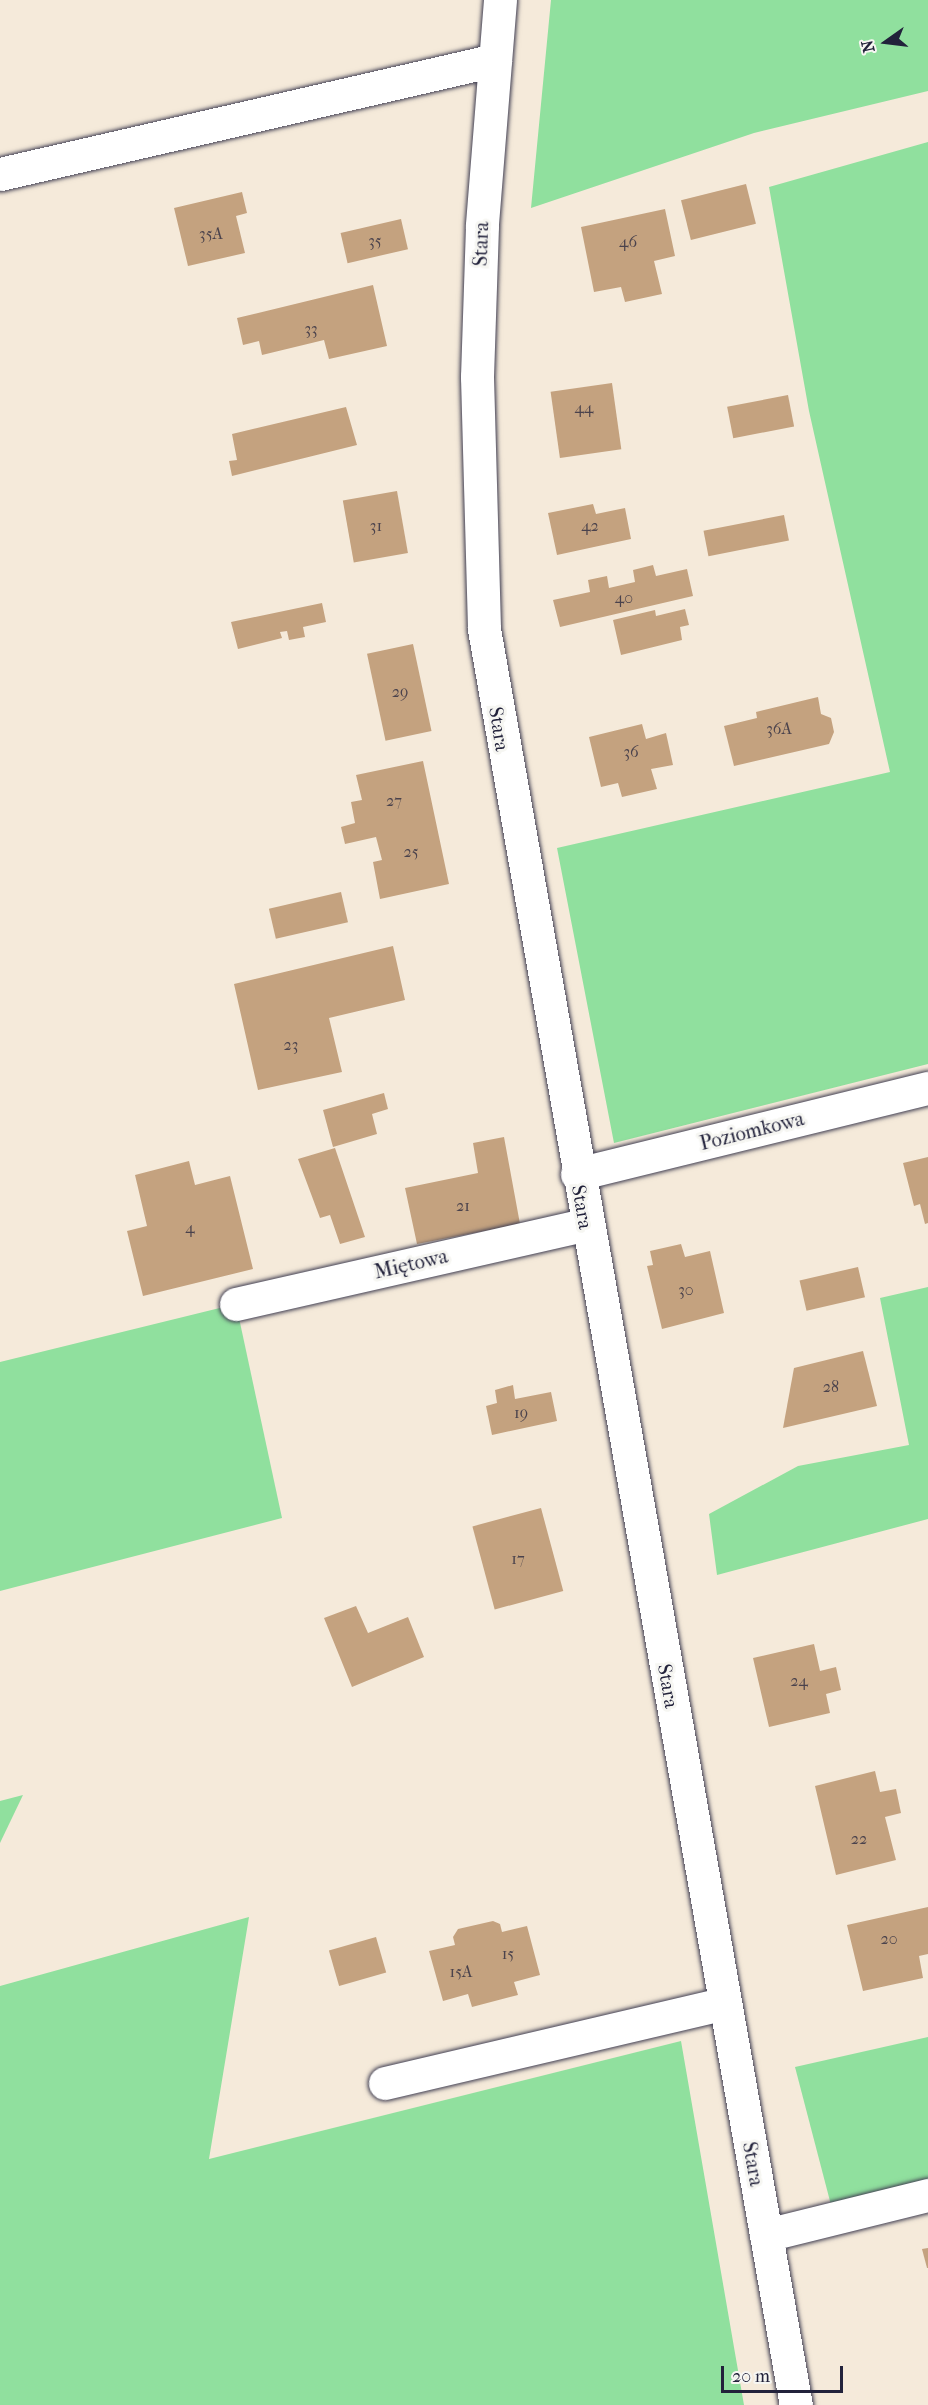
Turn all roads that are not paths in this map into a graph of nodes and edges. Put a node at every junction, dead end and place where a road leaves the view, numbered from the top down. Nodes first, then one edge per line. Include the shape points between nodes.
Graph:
1 (500, 0) edge
2 (495, 60) junction
3 (0, 174) edge
4 (928, 1088) edge
5 (577, 1174) junction
6 (585, 1225) junction
7 (236, 1304) dead end
8 (725, 2003) junction
9 (385, 2083) dead end
10 (928, 2195) edge
11 (766, 2235) junction
12 (796, 2405) edge

1 - 2 street, Stara
2 - 3 street
2 - 5 street, Stara via 482,226 477,377 484,629
4 - 5 street, Poziomkowa
5 - 6 street, Stara
6 - 7 street, Miętowa
6 - 8 street, Stara
8 - 9 street
8 - 11 street, Stara
10 - 11 street
11 - 12 street, Stara

